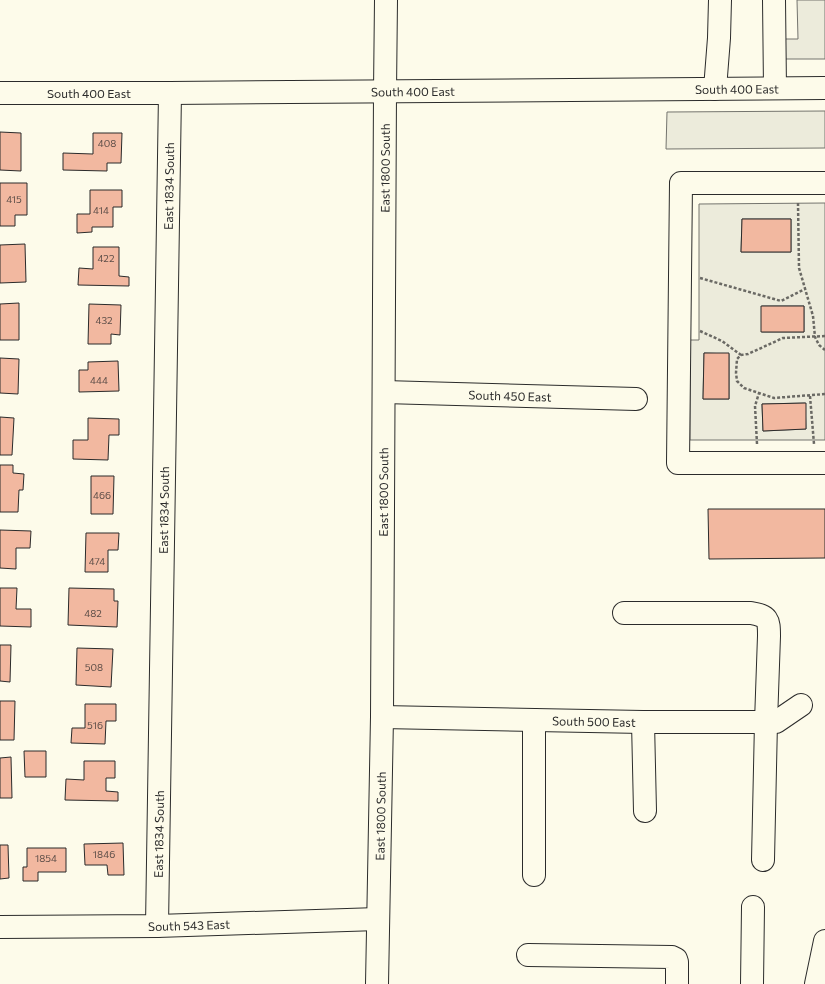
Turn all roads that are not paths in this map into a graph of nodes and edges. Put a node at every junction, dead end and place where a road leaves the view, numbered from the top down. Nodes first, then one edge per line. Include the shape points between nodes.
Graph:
1 (386, 0) edge
2 (720, 0) edge
3 (774, 0) edge
4 (775, 88) junction
5 (825, 88) edge
6 (715, 89) junction
7 (385, 91) junction
8 (0, 93) edge
9 (170, 93) junction
10 (825, 183) edge
11 (384, 392) junction
12 (636, 399) dead end
13 (821, 463) edge
14 (624, 613) dead end
15 (802, 705) dead end
16 (382, 717) junction
17 (534, 720) junction
18 (643, 722) junction
19 (766, 722) junction
20 (645, 811) dead end
21 (763, 860) dead end
22 (534, 875) dead end
23 (752, 907) dead end
24 (378, 919) junction
25 (157, 926) junction
26 (0, 927) edge
27 (825, 941) edge
28 (528, 955) dead end
29 (377, 984) edge
30 (677, 984) edge
31 (752, 984) edge
32 (816, 984) edge

1 - 7 street, East 1800 South
2 - 6 street
3 - 4 street
4 - 5 street, South 400 East
4 - 6 street, South 400 East
6 - 7 street, South 400 East
7 - 9 street, South 400 East
7 - 11 street, East 1800 South
8 - 9 street, South 400 East
9 - 25 street, East 1834 South
10 - 13 street via 681,183 678,463
11 - 12 street, South 450 East
11 - 16 street, East 1800 South
14 - 19 street via 751,613 765,617 769,623
15 - 19 street, South 500 East via 776,722
16 - 17 street, South 500 East
16 - 24 street, East 1800 South
17 - 18 street, South 500 East
17 - 22 street
18 - 19 street, South 500 East
18 - 20 street
19 - 21 street
23 - 31 street
24 - 25 street, South 543 East
24 - 29 street, East 1800 South
25 - 26 street, South 543 East
27 - 32 street
28 - 30 street via 672,957 676,958 677,962

